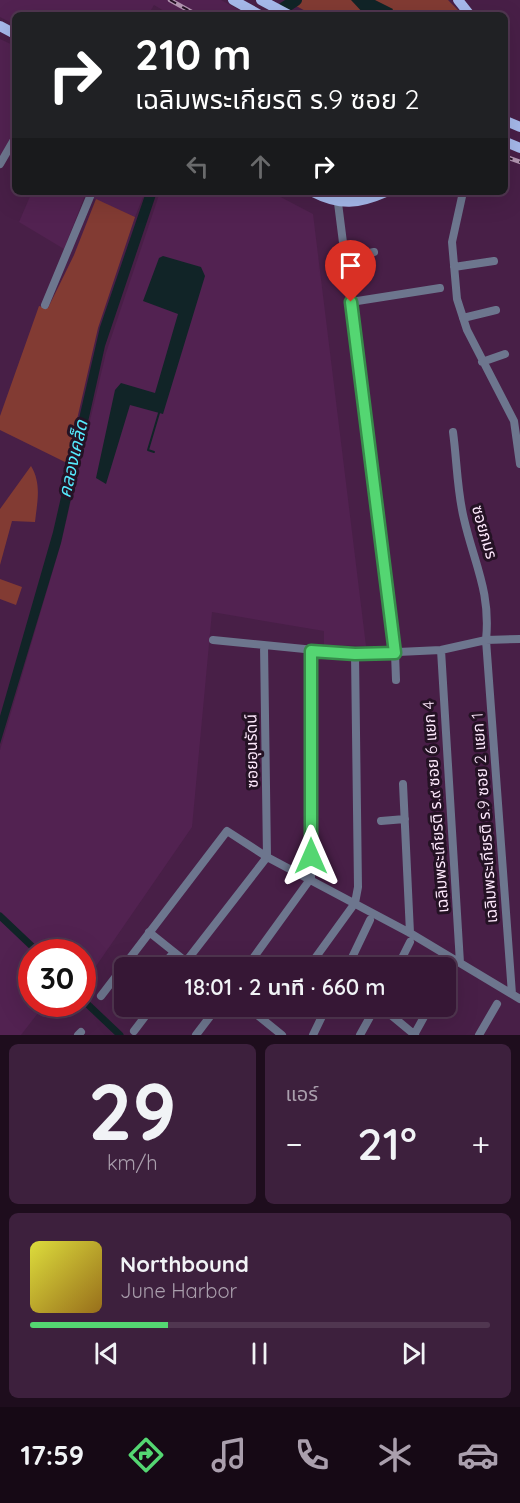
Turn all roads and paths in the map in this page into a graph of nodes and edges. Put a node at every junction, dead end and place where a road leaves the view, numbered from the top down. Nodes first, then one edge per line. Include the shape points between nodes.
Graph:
1 (233, 0) edge
2 (458, 0) edge
3 (265, 2) edge
4 (254, 12) edge
5 (283, 12) edge
6 (468, 12) edge
7 (12, 143) edge
8 (0, 164) edge
9 (91, 195) edge
10 (320, 195) edge
11 (378, 195) edge
12 (462, 195) edge
13 (338, 203) junction
14 (374, 252) dead end
15 (345, 258) junction
16 (494, 261) dead end
17 (454, 267) junction
18 (440, 288) dead end
19 (351, 302) junction
20 (45, 305) dead end
21 (496, 310) dead end
22 (463, 318) junction
23 (505, 354) dead end
24 (482, 362) junction
25 (453, 432) dead end
26 (520, 464) edge
27 (520, 639) edge
28 (213, 640) dead end
29 (486, 640) junction
30 (264, 645) junction
31 (441, 650) junction
32 (311, 651) junction
33 (395, 653) junction
34 (355, 654) junction
35 (396, 680) dead end
36 (403, 784) dead end
37 (405, 819) junction
38 (381, 821) dead end
39 (267, 857) junction
40 (311, 879) junction
41 (355, 903) junction
42 (370, 920) dead end
43 (149, 933) junction
44 (410, 938) junction
45 (174, 952) junction
46 (170, 957) edge
47 (178, 957) edge
48 (188, 957) edge
49 (254, 957) edge
50 (316, 957) edge
51 (352, 957) edge
52 (402, 957) edge
53 (460, 963) junction
54 (517, 994) edge
55 (101, 996) dead end
56 (497, 1004) dead end
57 (145, 1017) edge
58 (210, 1017) edge
59 (258, 1017) edge
60 (322, 1017) edge
61 (371, 1017) edge
62 (392, 1017) edge
63 (424, 1017) edge
64 (134, 1031) dead end
65 (277, 1034) edge
66 (196, 1035) edge
67 (313, 1035) edge
68 (360, 1035) edge
69 (414, 1035) edge
70 (479, 1035) edge

1 - 4 main road
2 - 6 main road
3 - 5 main road
7 - 8 street
9 - 20 street
10 - 13 main road
11 - 13 main road via 352,204
12 - 17 street via 452,242
13 - 15 street
14 - 15 street
15 - 19 street
16 - 17 street
17 - 22 street
18 - 19 street
19 - 33 street
21 - 22 street
22 - 24 street
23 - 24 street
24 - 26 street via 514,421
25 - 29 street, ซอยภมร via 464,518 484,592
27 - 29 street
28 - 30 street
29 - 31 street
29 - 54 street, เฉลิมพระเกียรติ ร.9 ซอย 2 แยก 1
30 - 32 street
30 - 39 street, ซอยอุนรัดน์
31 - 33 street
31 - 53 street, เฉลิมพระเกียรติ ร.๙ ซอย 6 แยก 4
32 - 34 street
32 - 40 street
33 - 34 street
33 - 35 street
34 - 41 street
36 - 37 street
37 - 38 street
37 - 44 street
39 - 40 street
39 - 43 street via 225,832
39 - 48 street
40 - 41 street
40 - 49 street
41 - 44 street
41 - 50 street
42 - 51 street
43 - 45 street
43 - 55 street
44 - 52 street
44 - 53 street
45 - 46 street
45 - 47 street
53 - 54 street
56 - 70 street
57 - 64 street
58 - 66 street
59 - 65 street
60 - 67 street
61 - 68 street
62 - 69 street
63 - 69 street

